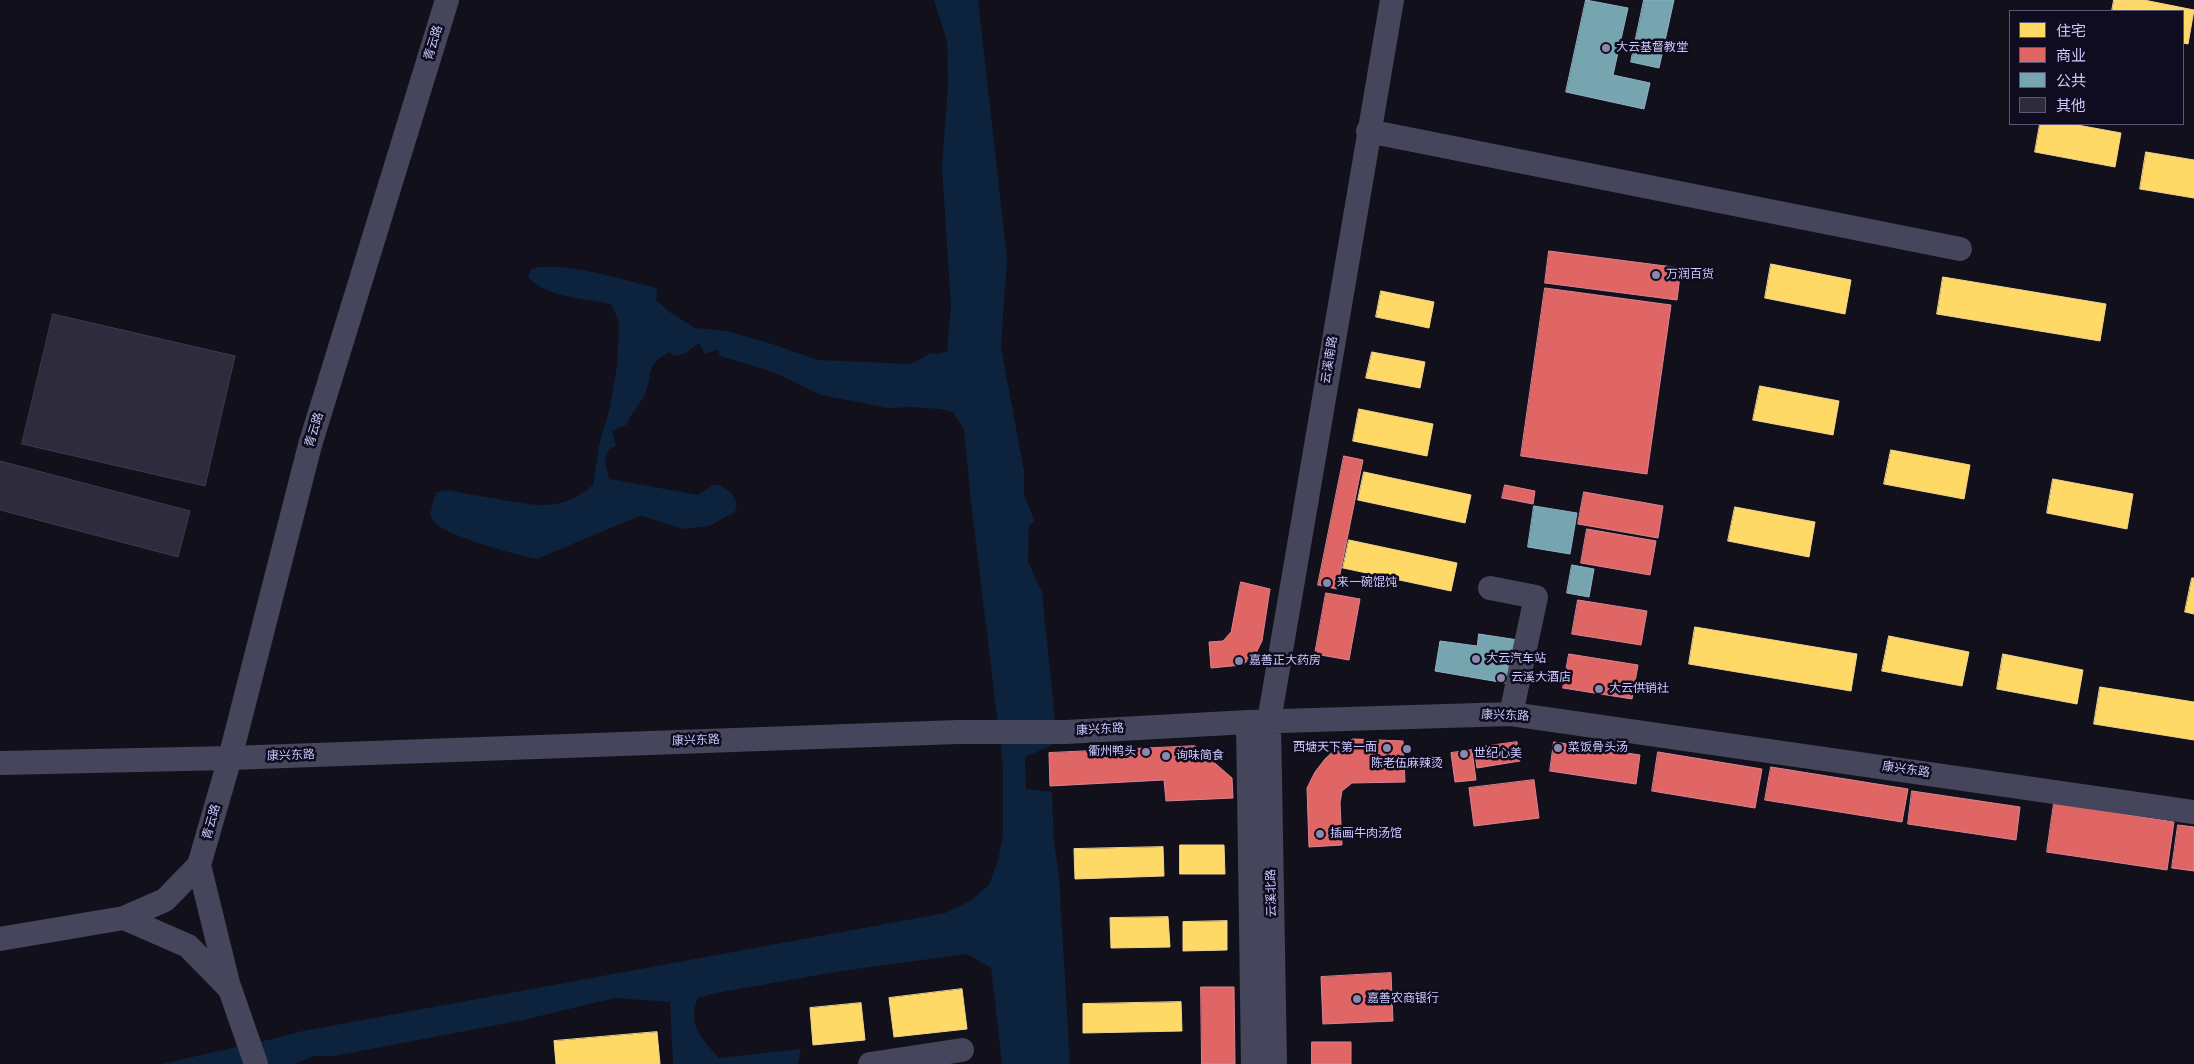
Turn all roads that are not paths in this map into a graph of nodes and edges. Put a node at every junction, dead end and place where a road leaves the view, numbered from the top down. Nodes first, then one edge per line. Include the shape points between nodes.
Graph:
1 (447, 0) edge
2 (1392, 0) edge
3 (1368, 131) junction
4 (1960, 249) dead end
5 (1490, 588) dead end
6 (1511, 714) junction
7 (1259, 722) junction
8 (230, 758) junction
9 (0, 763) edge
10 (2194, 812) edge
11 (199, 865) junction
12 (124, 918) junction
13 (0, 939) edge
14 (230, 989) junction
15 (962, 1050) dead end
16 (256, 1064) edge
17 (877, 1064) edge
18 (1253, 1064) edge
19 (1275, 1064) edge

1 - 8 street, 青云路 via 310,445
2 - 3 street, 云溪南路
3 - 4 street
3 - 7 street, 云溪南路
5 - 6 street via 1536,597
6 - 7 street, 康兴东路
6 - 10 street, 康兴东路
7 - 8 street, 康兴东路 via 1066,732 958,732
7 - 18 street, 云溪北路
7 - 19 street, 云溪北路
8 - 9 street, 康兴东路
8 - 11 street, 青云路
11 - 12 street, 青云路 via 165,900
11 - 14 street
12 - 13 street, 青云路
12 - 14 street via 188,946
14 - 16 street
15 - 17 street

